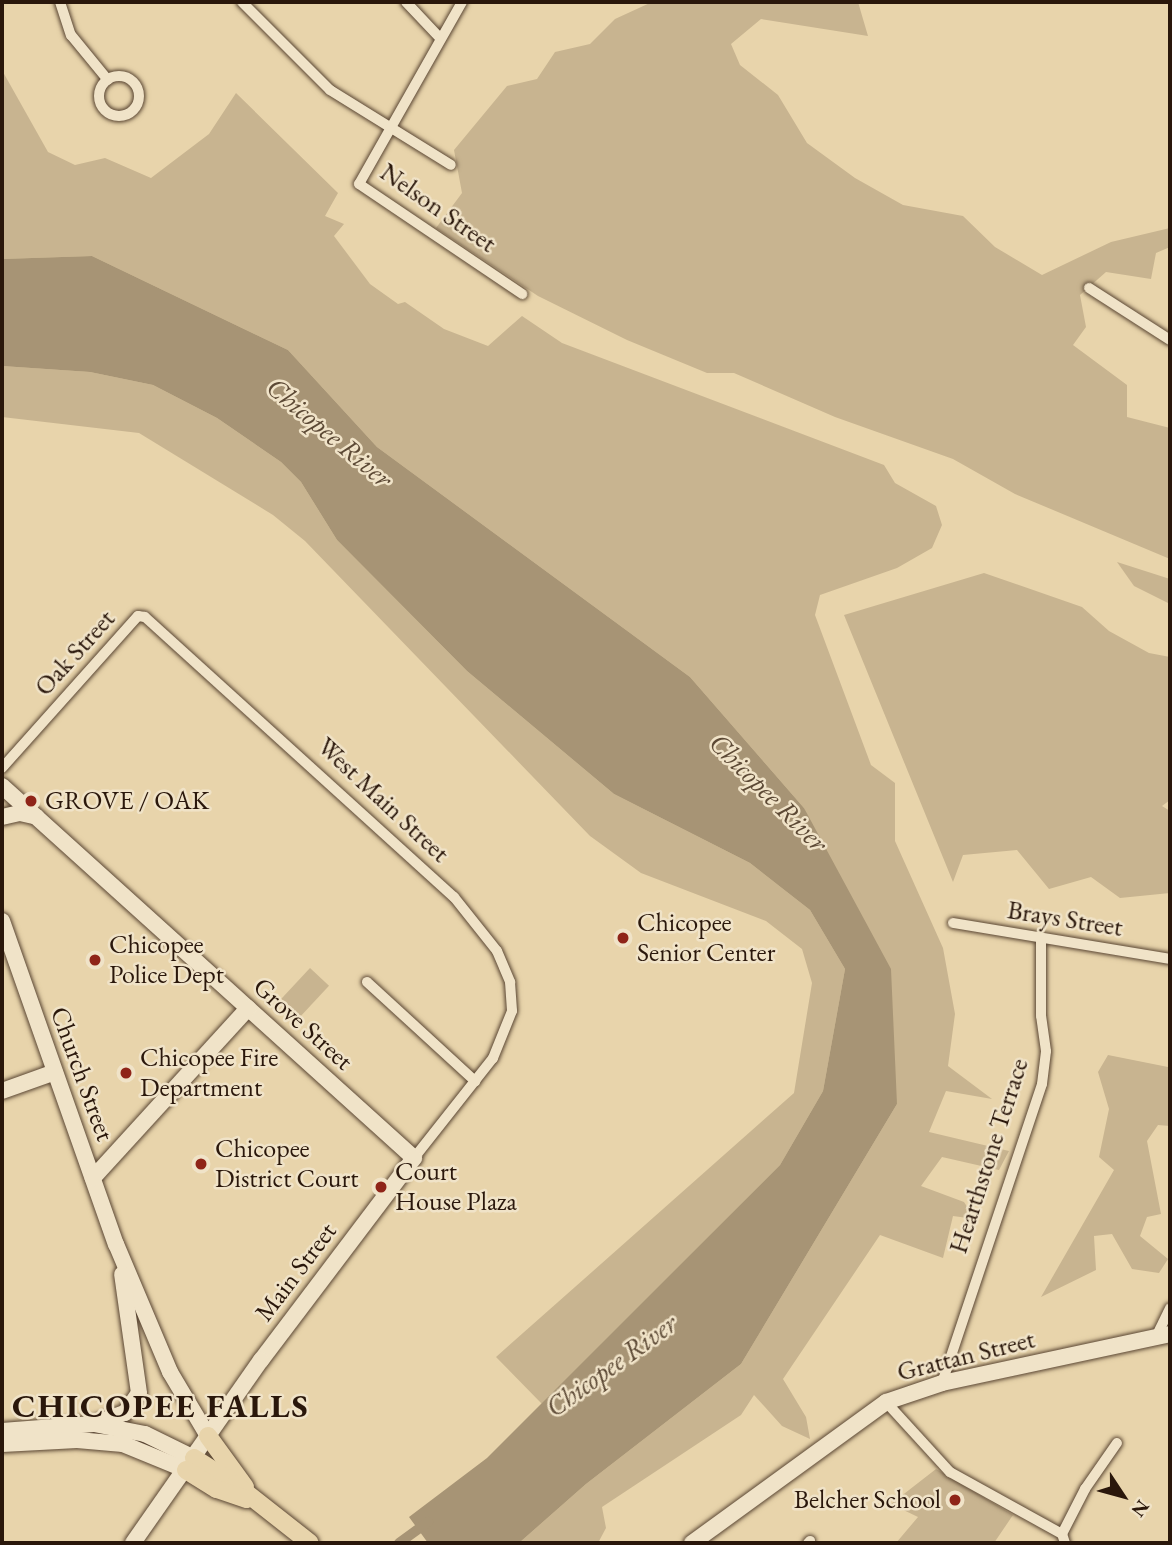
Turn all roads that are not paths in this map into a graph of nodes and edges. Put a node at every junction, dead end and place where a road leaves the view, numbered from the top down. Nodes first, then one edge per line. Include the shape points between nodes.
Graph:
1 (60, 2) edge
2 (242, 2) edge
3 (405, 2) edge
4 (462, 2) edge
5 (440, 38) junction
6 (108, 80) dead end
7 (391, 128) junction
8 (451, 165) dead end
9 (1089, 288) dead end
10 (522, 294) dead end
11 (1170, 340) edge
12 (158, 627) joint
13 (2, 768) edge
14 (2, 786) edge
15 (2, 817) edge
16 (39, 817) junction
17 (2, 921) edge
18 (953, 923) dead end
19 (1041, 939) junction
20 (1170, 959) edge
21 (367, 982) dead end
22 (248, 1008) junction
23 (502, 1042) joint
24 (55, 1072) junction
25 (475, 1081) junction
26 (2, 1091) edge
27 (414, 1158) junction
28 (93, 1178) junction
29 (116, 1244) junction
30 (1170, 1308) edge
31 (1163, 1335) edge
32 (942, 1383) junction
33 (886, 1402) junction
34 (2, 1421) edge
35 (94, 1424) junction
36 (58, 1425) junction
37 (2, 1431) edge
38 (208, 1436) junction
39 (1117, 1443) dead end
40 (2, 1444) edge
41 (190, 1464) junction
42 (253, 1498) junction
43 (1064, 1539) edge
44 (308, 1541) edge
45 (133, 1543) edge
46 (692, 1543) edge

1 - 6 street via 71,35
2 - 7 street via 330,90
3 - 5 street
4 - 5 street, Nelson Street
5 - 7 street, Nelson Street
7 - 8 street
7 - 10 street, Nelson Street via 359,184
9 - 11 street
12 - 13 street, Oak Street via 138,616
12 - 23 street, West Main Street via 475,918 510,982 512,1011
14 - 16 main road, Grove Street
15 - 16 main road via 20,813
16 - 22 main road, Grove Street
17 - 24 main road, Church Street
18 - 19 street, Brays Street
19 - 20 street, Brays Street
19 - 32 street, Hearthstone Terrace via 1046,1051 1042,1084
21 - 25 street
22 - 27 main road, Grove Street
22 - 28 main road
23 - 25 street, Main Street
24 - 26 main road
24 - 28 main road, Church Street
25 - 27 street, Main Street
27 - 38 main road, Main Street
28 - 29 main road, Church Street
29 - 35 main road, Church Street via 139,1393 125,1413
29 - 38 main road, Church Street via 170,1372
30 - 31 street
31 - 32 main road, Grattan Street
32 - 33 main road, Grattan Street
33 - 43 street via 950,1472
33 - 46 main road, Grattan Street
34 - 36 main road
35 - 36 main road
35 - 41 main road via 145,1434
36 - 37 main road
38 - 41 main road, Main Street
38 - 42 main road
39 - 43 street via 1084,1489
40 - 41 main road via 100,1441
41 - 42 main road
41 - 45 main road, Main Street
42 - 44 main road

